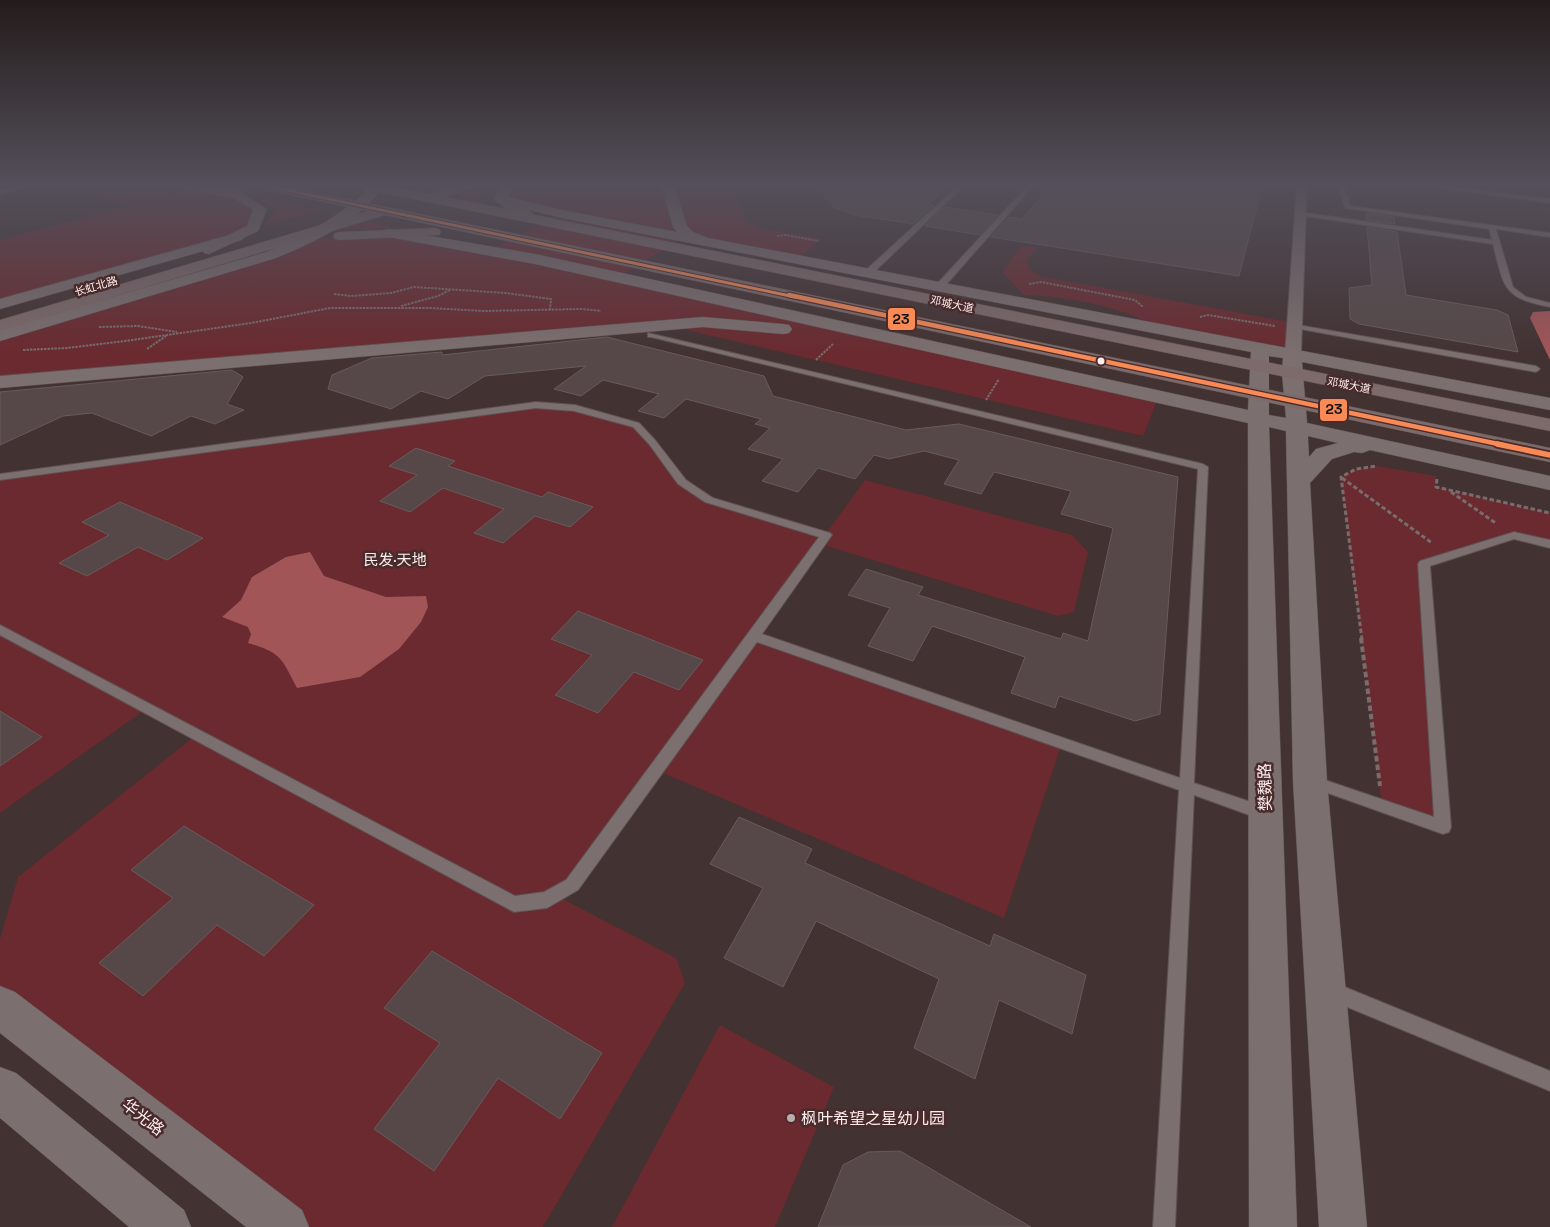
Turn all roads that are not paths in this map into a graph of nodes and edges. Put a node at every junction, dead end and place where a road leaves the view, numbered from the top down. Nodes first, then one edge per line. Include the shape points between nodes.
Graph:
1 (225, 240) edge
2 (230, 240) edge
3 (254, 240) edge
4 (287, 240) edge
5 (305, 240) edge
6 (312, 240) edge
7 (434, 240) edge
8 (528, 240) edge
9 (631, 240) edge
10 (700, 240) edge
11 (707, 240) edge
12 (903, 240) edge
13 (981, 240) edge
14 (1299, 240) edge
15 (1477, 240) edge
16 (302, 242) junction
17 (1496, 243) joint
18 (725, 245) junction
19 (190, 260) junction
20 (212, 264) junction
21 (868, 273) junction
22 (940, 286) junction
23 (0, 304) edge
24 (1550, 305) edge
25 (0, 314) edge
26 (0, 326) edge
27 (1294, 328) junction
28 (650, 335) dead end
29 (0, 336) edge
30 (902, 340) junction
31 (1293, 364) junction
32 (1536, 370) dead end
33 (0, 382) edge
34 (1259, 382) junction
35 (1139, 392) junction
36 (1550, 404) edge
37 (1296, 414) junction
38 (1550, 425) edge
39 (1404, 451) junction
40 (1550, 456) edge
41 (1259, 472) junction
42 (0, 477) edge
43 (1298, 483) junction
44 (1550, 483) edge
45 (1550, 544) edge
46 (0, 629) edge
47 (754, 636) junction
48 (1310, 782) junction
49 (1187, 787) junction
50 (1265, 814) junction
51 (1327, 988) junction
52 (0, 1007) edge
53 (1550, 1080) edge
54 (0, 1089) edge
55 (167, 1227) edge
56 (285, 1227) edge
57 (1164, 1227) edge
58 (1273, 1227) edge
59 (1343, 1227) edge

1 - 23 street
2 - 19 highway
3 - 19 highway, 长虹北路
4 - 20 highway, 长虹北路
5 - 16 street
6 - 16 highway
7 - 30 street via 535,259
8 - 34 highway, 邓城大道
9 - 34 highway, 邓城大道
10 - 18 street
11 - 18 street
12 - 21 lane
13 - 22 lane
14 - 27 street
15 - 17 lane
16 - 20 highway
16 - 29 street via 271,255
17 - 24 lane via 1510,288 1532,302
18 - 21 street
19 - 25 highway, 长虹北路
20 - 26 highway, 长虹北路
21 - 22 street
22 - 34 street
27 - 31 street
27 - 32 lane
28 - 49 lane via 1203,467
30 - 33 street via 703,322
30 - 35 street
31 - 34 highway, 邓城大道
31 - 36 street
31 - 37 street
31 - 38 highway, 邓城大道
34 - 35 street
34 - 37 street
34 - 37 highway, 邓城大道
34 - 41 street, 樊魏路
35 - 41 street via 1215,416 1230,424 1249,447
37 - 39 street
37 - 40 highway, 邓城大道
37 - 43 street
39 - 43 street via 1346,447 1324,454
39 - 44 street
41 - 50 street, 樊魏路
42 - 47 lane via 507,409 536,406 575,408 636,425 682,482 709,500 826,535
43 - 48 street
45 - 48 lane via 1514,535 1424,564 1443,827
46 - 47 lane via 514,904 547,900 572,885
47 - 49 lane
48 - 51 street
49 - 50 lane
49 - 57 lane
50 - 58 street, 樊魏路
51 - 53 lane
51 - 59 street
52 - 56 street, 华光路
54 - 55 street

